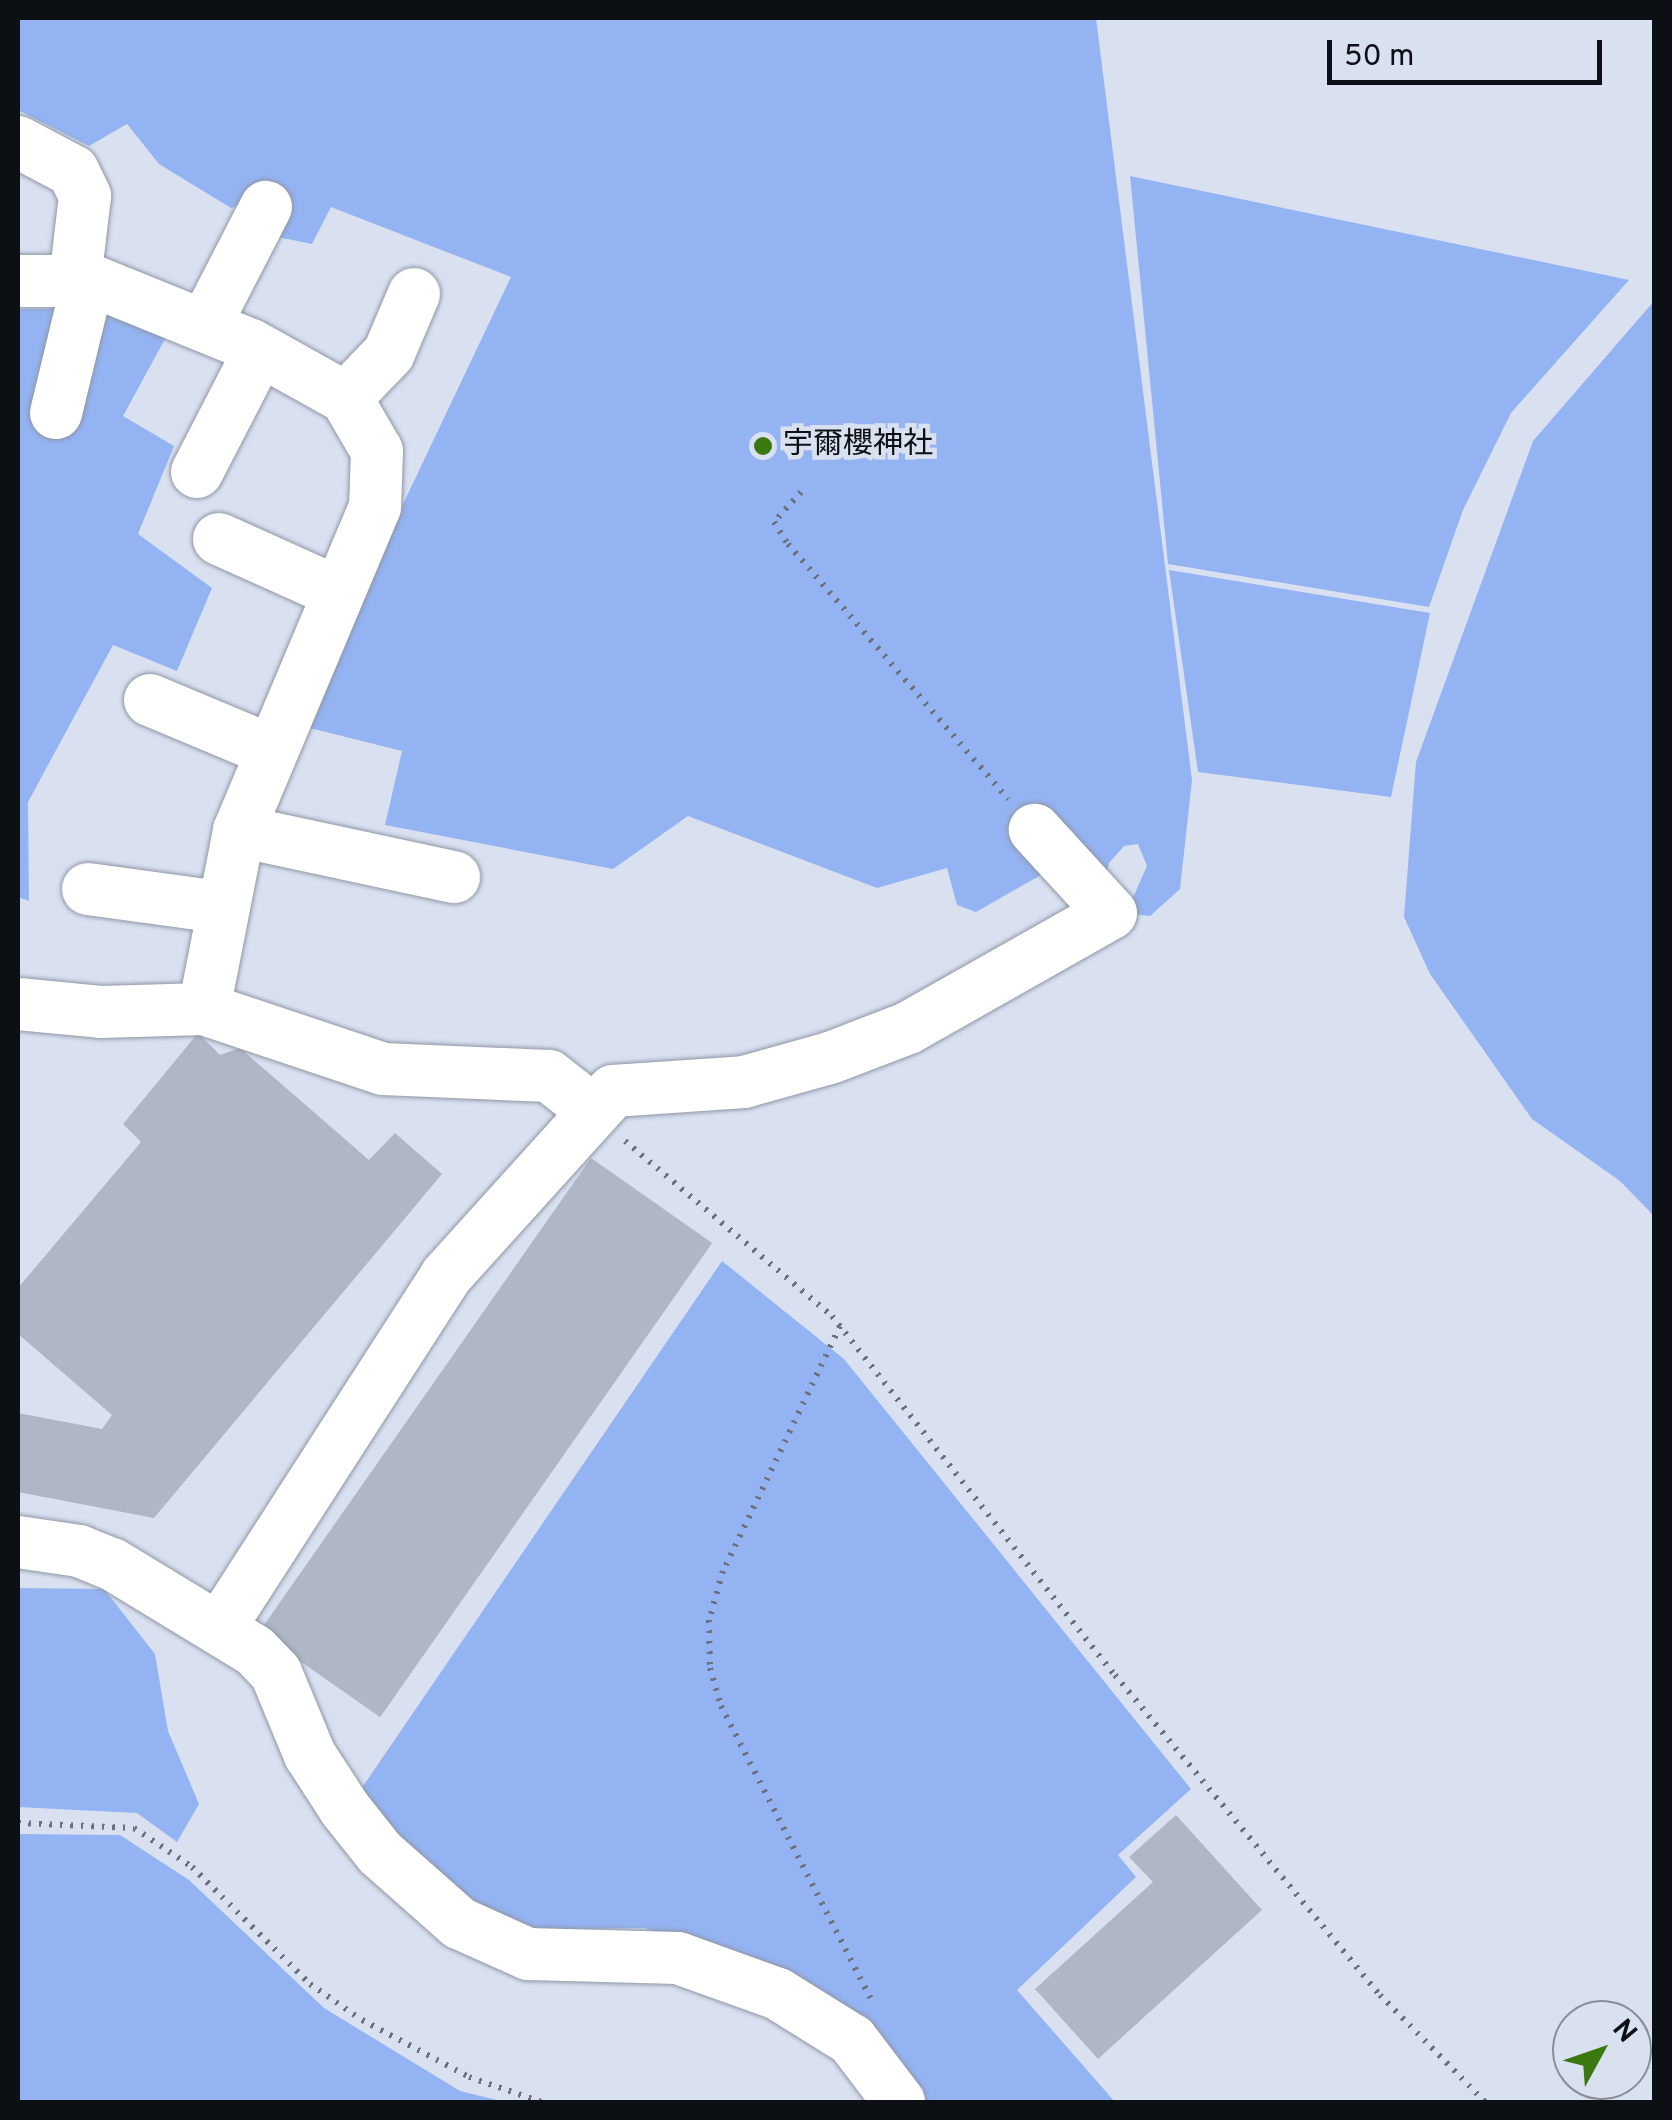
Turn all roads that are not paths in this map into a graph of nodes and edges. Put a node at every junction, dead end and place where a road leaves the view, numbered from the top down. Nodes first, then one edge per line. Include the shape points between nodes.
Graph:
1 (18, 142) edge
2 (266, 206) dead end
3 (82, 280) junction
4 (18, 282) edge
5 (414, 294) dead end
6 (205, 325) junction
7 (260, 350) junction
8 (346, 398) junction
9 (56, 412) dead end
10 (197, 472) dead end
11 (219, 538) dead end
12 (337, 592) junction
13 (150, 700) dead end
14 (272, 752) junction
15 (1036, 830) road end
16 (239, 831) junction
17 (454, 877) dead end
18 (88, 890) dead end
19 (220, 907) junction
20 (18, 1004) edge
21 (204, 1009) junction
22 (594, 1111) junction
23 (18, 1542) edge
24 (220, 1627) junction
25 (887, 2085) edge

1 - 3 street via 72,171 84,196
2 - 6 street
3 - 4 street
3 - 6 street
3 - 9 street
5 - 8 street via 389,353
6 - 7 street
7 - 8 street
7 - 10 street
8 - 12 street via 377,450 380,478 375,507
11 - 12 street
12 - 14 street
13 - 14 street
14 - 16 street
15 - 22 street via 1111,912 908,1028 744,1082 613,1091
16 - 17 street
16 - 19 street
18 - 19 street
19 - 21 street
20 - 21 street via 101,1012
21 - 22 street via 384,1069 549,1076
22 - 24 street via 446,1276
23 - 24 street via 79,1550
24 - 25 street via 276,1673 310,1755 368,1839 459,1923 528,1954 678,1958 714,1969 815,2011

